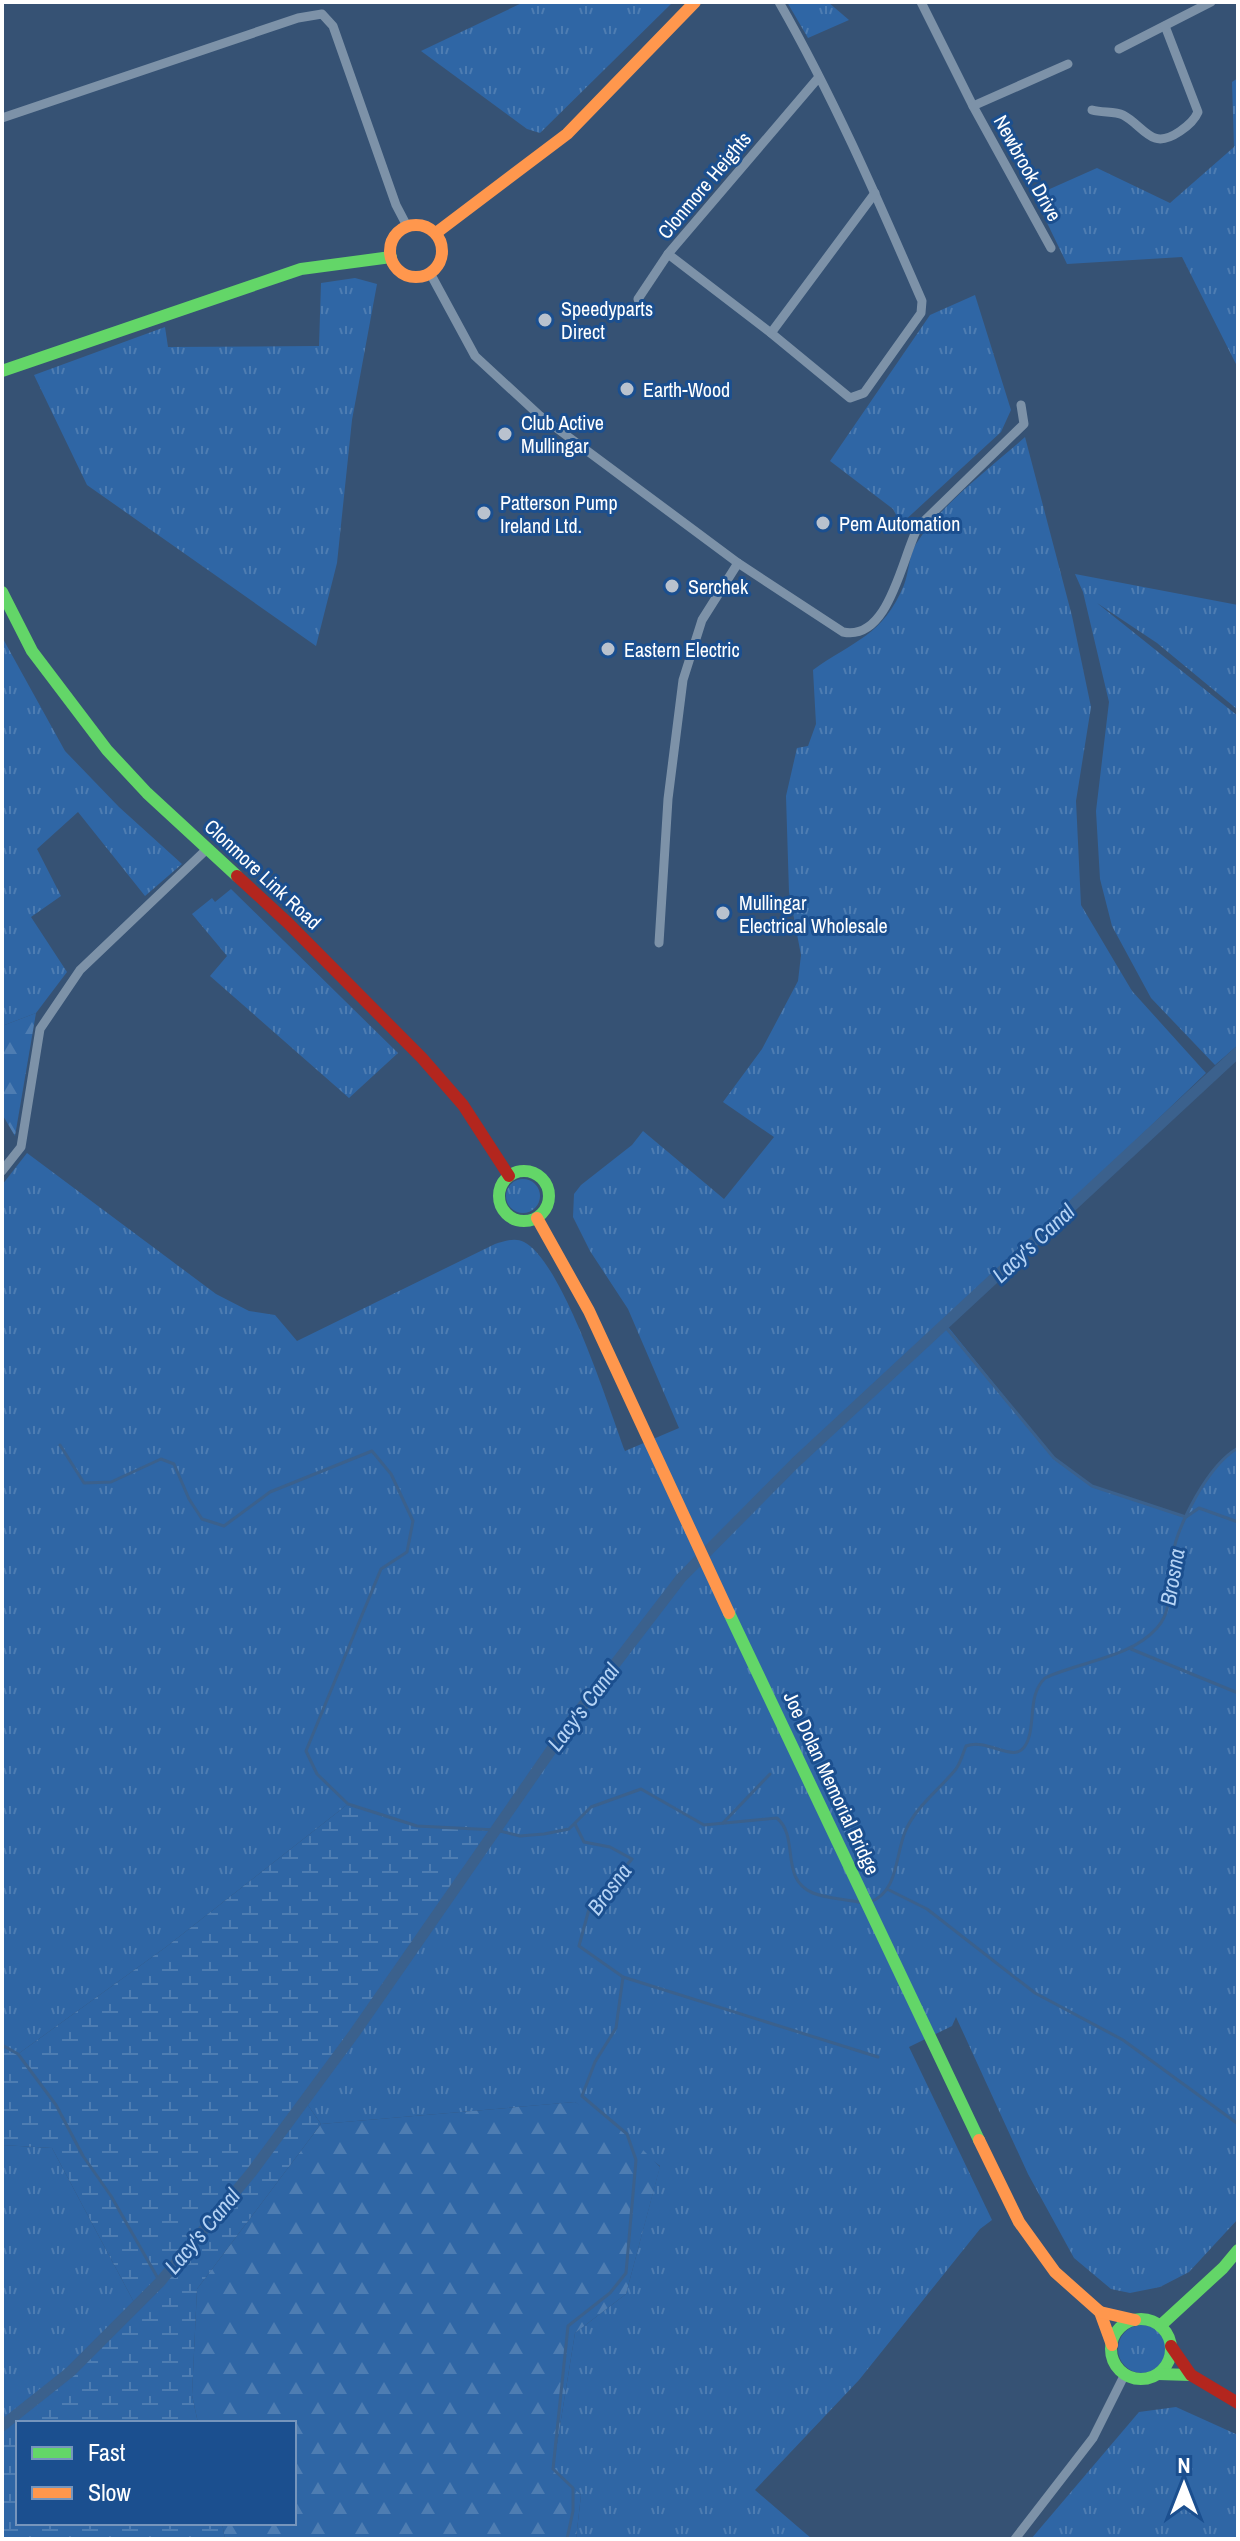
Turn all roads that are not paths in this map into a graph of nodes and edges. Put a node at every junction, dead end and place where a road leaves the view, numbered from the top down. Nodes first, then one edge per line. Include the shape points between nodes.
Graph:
1 (695, 2) edge
2 (779, 2) edge
3 (921, 2) edge
4 (1211, 2) edge
5 (1165, 26) junction
6 (1119, 49) dead end
7 (1068, 64) dead end
8 (819, 77) junction
9 (973, 106) junction
10 (1092, 110) dead end
11 (2, 118) edge
12 (875, 193) junction
13 (407, 226) junction
14 (436, 233) junction
15 (1051, 248) dead end
16 (668, 254) junction
17 (391, 257) junction
18 (430, 273) junction
19 (638, 299) dead end
20 (771, 333) junction
21 (2, 371) edge
22 (1021, 405) dead end
23 (738, 563) junction
24 (3, 595) edge
25 (207, 849) junction
26 (659, 943) dead end
27 (2, 1171) edge
28 (509, 1176) junction
29 (537, 1218) junction
30 (1238, 2250) edge
31 (1100, 2312) junction
32 (1135, 2320) junction
33 (1160, 2326) junction
34 (1112, 2345) junction
35 (1171, 2346) junction
36 (1125, 2374) junction
37 (1158, 2374) junction
38 (1191, 2375) junction
39 (1238, 2403) edge
40 (1015, 2539) edge

1 - 14 main road via 567,134
2 - 8 street, Clonmore Heights
3 - 9 street, Newbrook Drive
4 - 5 street
5 - 6 street
5 - 10 street via 1196,118 1160,139 1119,113
7 - 9 street, Newbrook Drive
8 - 12 street, Clonmore Heights
8 - 16 street, Clonmore Heights
9 - 15 street, Newbrook Drive
11 - 13 street via 322,14 333,26
12 - 20 street
12 - 20 street, Clonmore Heights via 922,301 921,313 864,393 850,398
13 - 14 main road via 422,225
13 - 17 main road via 391,242
14 - 18 main road via 443,254
16 - 19 street
16 - 20 street, Clonmore Heights
17 - 18 main road via 406,275
17 - 21 main road via 301,269
18 - 23 street via 475,356 539,415
22 - 23 street via 1024,424 918,527 885,609 869,628 843,632
23 - 26 street via 702,620 683,680 668,799
24 - 25 main road, Clonmore Link Road via 32,651 99,740
25 - 27 street via 80,970 40,1029 21,1147
25 - 28 main road, Clonmore Link Road via 422,1058 463,1105
28 - 29 main road via 498,1197 503,1212 523,1222
28 - 29 main road via 524,1171 544,1182 549,1197
29 - 31 main road, Joe Dolan Memorial Bridge via 589,1311 1019,2222 1055,2272
30 - 33 main road
31 - 32 main road
31 - 34 main road
32 - 33 main road
32 - 34 main road via 1119,2329
33 - 35 main road
34 - 36 main road via 1114,2361
35 - 37 main road via 1169,2361
35 - 38 main road
36 - 37 main road via 1141,2379
36 - 40 street via 1093,2438
37 - 38 main road
38 - 39 main road

